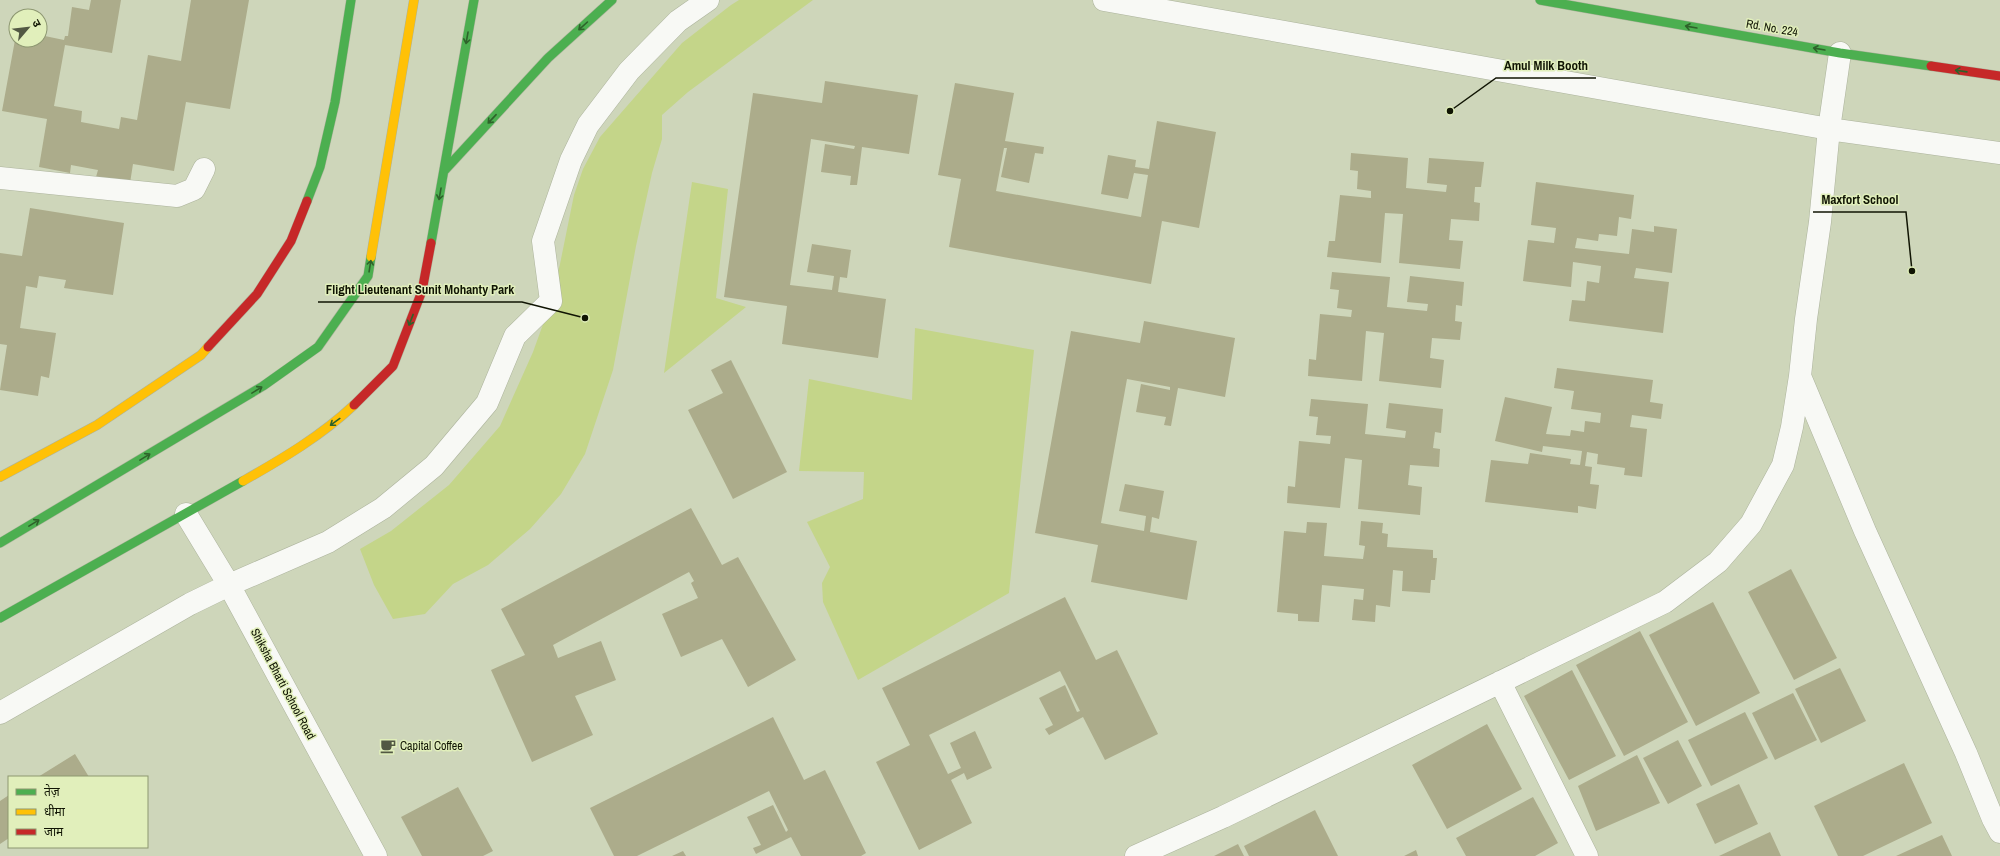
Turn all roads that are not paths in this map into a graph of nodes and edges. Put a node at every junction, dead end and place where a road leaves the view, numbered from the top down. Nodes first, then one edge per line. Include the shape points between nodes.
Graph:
1 (351, 0) edge
2 (414, 0) edge
3 (474, 0) edge
4 (612, 0) edge
5 (708, 0) edge
6 (1104, 0) edge
7 (1540, 0) edge
8 (1840, 53) junction
9 (2000, 76) edge
10 (1829, 129) junction
11 (2000, 153) edge
12 (204, 169) dead end
13 (444, 171) junction
14 (0, 178) edge
15 (1800, 376) junction
16 (0, 477) edge
17 (186, 514) junction
18 (0, 543) edge
19 (229, 585) junction
20 (0, 618) edge
21 (1500, 682) junction
22 (0, 713) edge
23 (2000, 832) edge
24 (376, 856) edge
25 (1136, 856) edge
26 (1587, 856) edge

1 - 16 main road via 335,102 320,167 291,241 257,294 202,355 97,425
18 -> 2 main road via 263,386 318,347 368,276
3 -> 13 main road
4 -> 13 main road via 548,58
5 - 19 street via 678,21 629,71 588,125 571,160 543,241 550,301 515,336 488,403 434,466 383,508 328,542
6 - 10 street
8 -> 7 main road, Rd. No. 224
9 -> 8 main road, Rd. No. 224
8 - 10 street
10 - 11 street
10 - 15 street
12 - 14 street via 194,189 177,196
13 -> 17 main road via 422,291 393,366 340,418 287,456
15 - 21 street via 1783,465 1751,524 1718,562 1664,602
15 - 23 street via 1865,531
17 - 19 street, Shiksha Bharti School Road
17 - 20 main road
19 - 22 street via 190,604
19 - 24 street, Shiksha Bharti School Road
21 - 25 street via 1223,817
21 - 26 street

